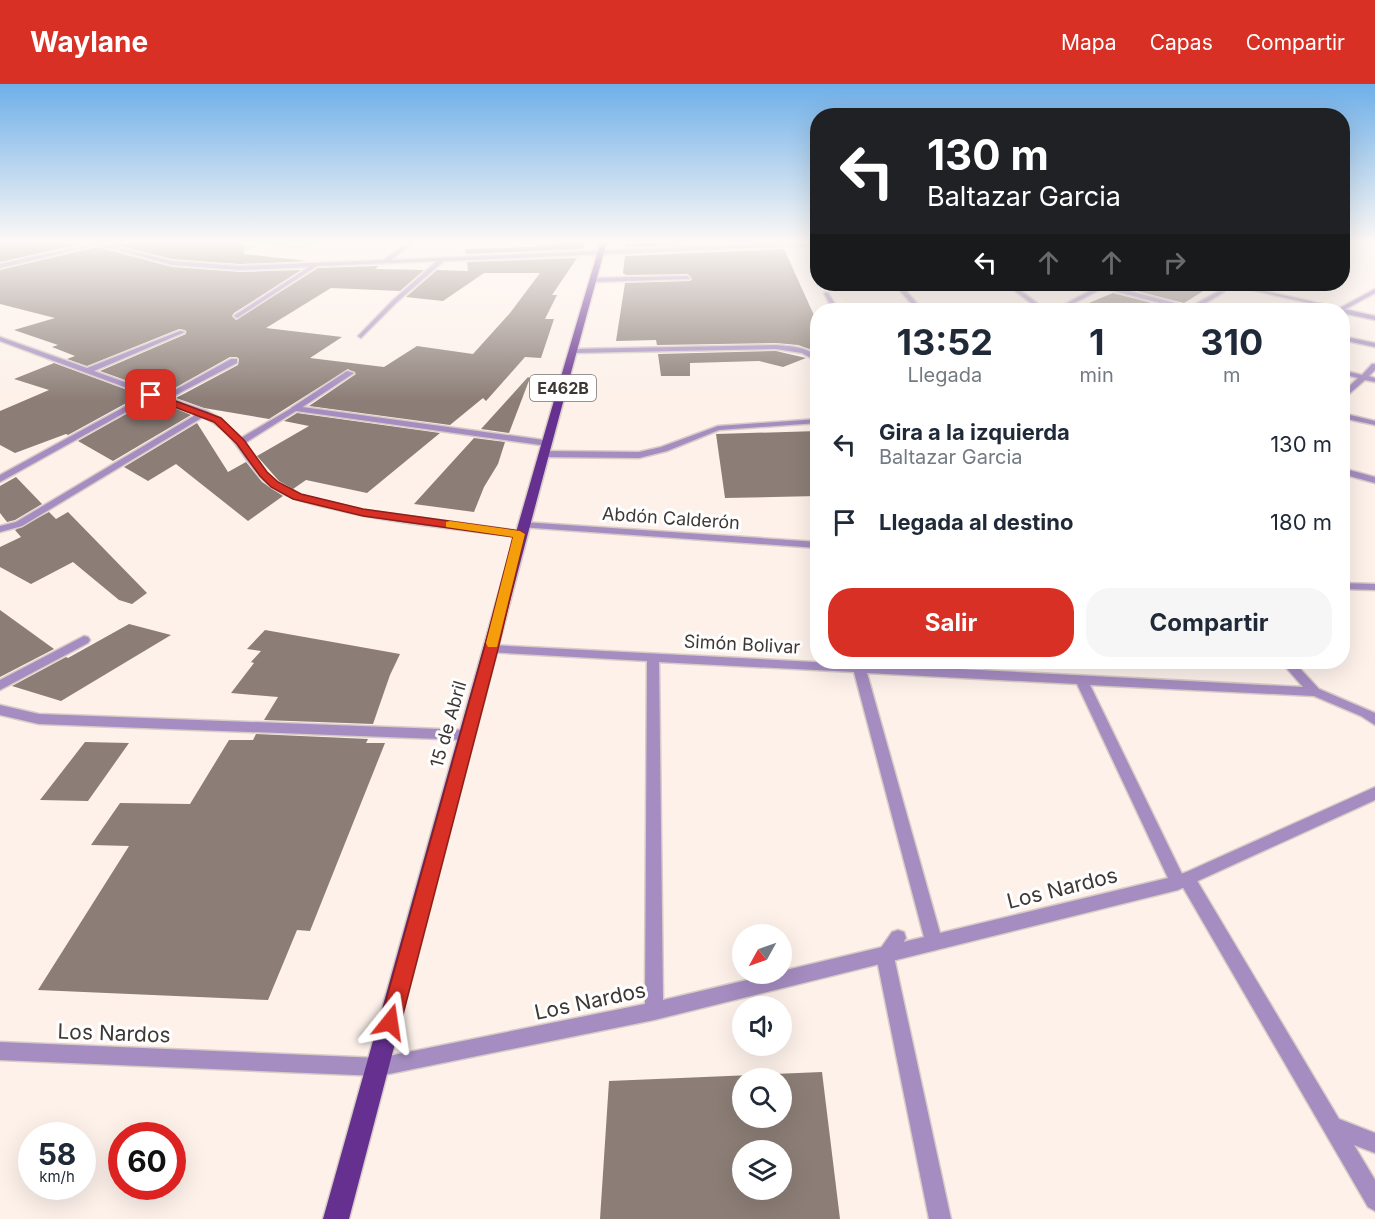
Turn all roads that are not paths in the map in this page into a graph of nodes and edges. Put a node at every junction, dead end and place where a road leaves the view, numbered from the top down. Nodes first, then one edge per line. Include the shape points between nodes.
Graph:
1 (271, 294) edge
2 (403, 294) edge
3 (589, 294) edge
4 (826, 294) dead end
5 (1021, 294) edge
6 (1088, 294) edge
7 (1132, 294) edge
8 (1218, 294) edge
9 (1274, 294) edge
10 (1370, 294) edge
11 (832, 303) edge
12 (1034, 303) edge
13 (1070, 303) edge
14 (1165, 303) edge
15 (1202, 303) edge
16 (1312, 303) edge
17 (1350, 305) edge
18 (1350, 312) edge
19 (237, 316) dead end
20 (1375, 318) edge
21 (182, 332) dead end
22 (361, 336) dead end
23 (0, 339) edge
24 (1350, 340) edge
25 (17, 345) junction
26 (1375, 345) edge
27 (810, 349) edge
28 (798, 350) junction
29 (0, 351) edge
30 (573, 351) junction
31 (810, 355) edge
32 (234, 361) dead end
33 (1375, 366) edge
34 (87, 371) junction
35 (350, 373) dead end
36 (1350, 374) edge
37 (1364, 377) junction
38 (1375, 380) edge
39 (1350, 390) edge
40 (151, 395) junction
41 (163, 399) junction
42 (295, 408) junction
43 (204, 414) junction
44 (1350, 417) edge
45 (810, 422) edge
46 (1375, 423) edge
47 (240, 442) junction
48 (548, 443) junction
49 (544, 454) junction
50 (1350, 473) edge
51 (0, 479) edge
52 (1375, 480) edge
53 (0, 529) edge
54 (521, 530) junction
55 (810, 545) edge
56 (1350, 586) edge
57 (1375, 587) edge
58 (84, 640) dead end
59 (491, 649) junction
60 (652, 658) junction
61 (810, 663) edge
62 (860, 669) edge
63 (918, 669) edge
64 (1294, 669) edge
65 (1081, 680) junction
66 (0, 686) edge
67 (1315, 692) junction
68 (0, 710) edge
69 (1375, 720) edge
70 (466, 735) junction
71 (1375, 793) edge
72 (1182, 881) junction
73 (898, 938) dead end
74 (934, 943) junction
75 (885, 955) junction
76 (654, 1011) junction
77 (0, 1051) edge
78 (379, 1067) junction
79 (1335, 1128) junction
80 (1375, 1143) edge
81 (1375, 1200) edge
82 (336, 1219) edge
83 (940, 1219) edge

1 - 19 street
2 - 22 street
3 - 30 main road, 15 de Abril / E462B
4 - 11 street
5 - 12 street
6 - 13 street
7 - 14 street
8 - 15 street
9 - 16 street
10 - 17 street
18 - 20 street
21 - 34 street
23 - 25 street, Abdón Calderón
24 - 26 street
25 - 29 street
25 - 34 street, Abdón Calderón
27 - 28 street
28 - 30 street via 776,346
28 - 31 street
30 - 48 main road, 15 de Abril / E462B
32 - 41 street
33 - 37 street
34 - 40 street, Abdón Calderón
35 - 42 street
36 - 37 street
37 - 38 street
37 - 39 street
40 - 41 street, Abdón Calderón
40 - 51 street
41 - 43 street, Abdón Calderón
42 - 47 street
42 - 48 street
43 - 47 street, Abdón Calderón via 217,420
43 - 53 street via 19,524
44 - 46 street
45 - 49 street via 718,428 639,455
47 - 54 street, Abdón Calderón via 274,485 297,497 363,513
48 - 49 main road, 15 de Abril / E462B
49 - 54 main road, 15 de Abril / E462B
50 - 52 street
54 - 55 street, Abdón Calderón
54 - 59 main road, 15 de Abril / E462B
56 - 57 street
58 - 66 street
59 - 60 street, Simón Bolivar
59 - 70 main road, 15 de Abril / E462B
60 - 61 street, Simón Bolivar
60 - 76 street
62 - 74 street
63 - 65 street, Simón Bolivar
64 - 67 street
65 - 67 street, Simón Bolivar
65 - 72 street
67 - 69 street
68 - 70 street via 39,719
70 - 78 main road, 15 de Abril / E462B
71 - 72 street, Los Nardos
72 - 74 street, Los Nardos
72 - 79 street
73 - 75 street
74 - 75 street, Los Nardos
75 - 76 street, Los Nardos
75 - 83 street
76 - 78 street, Los Nardos
77 - 78 street, Los Nardos
78 - 82 main road, 15 de Abril / E462B
79 - 80 street
79 - 81 street

